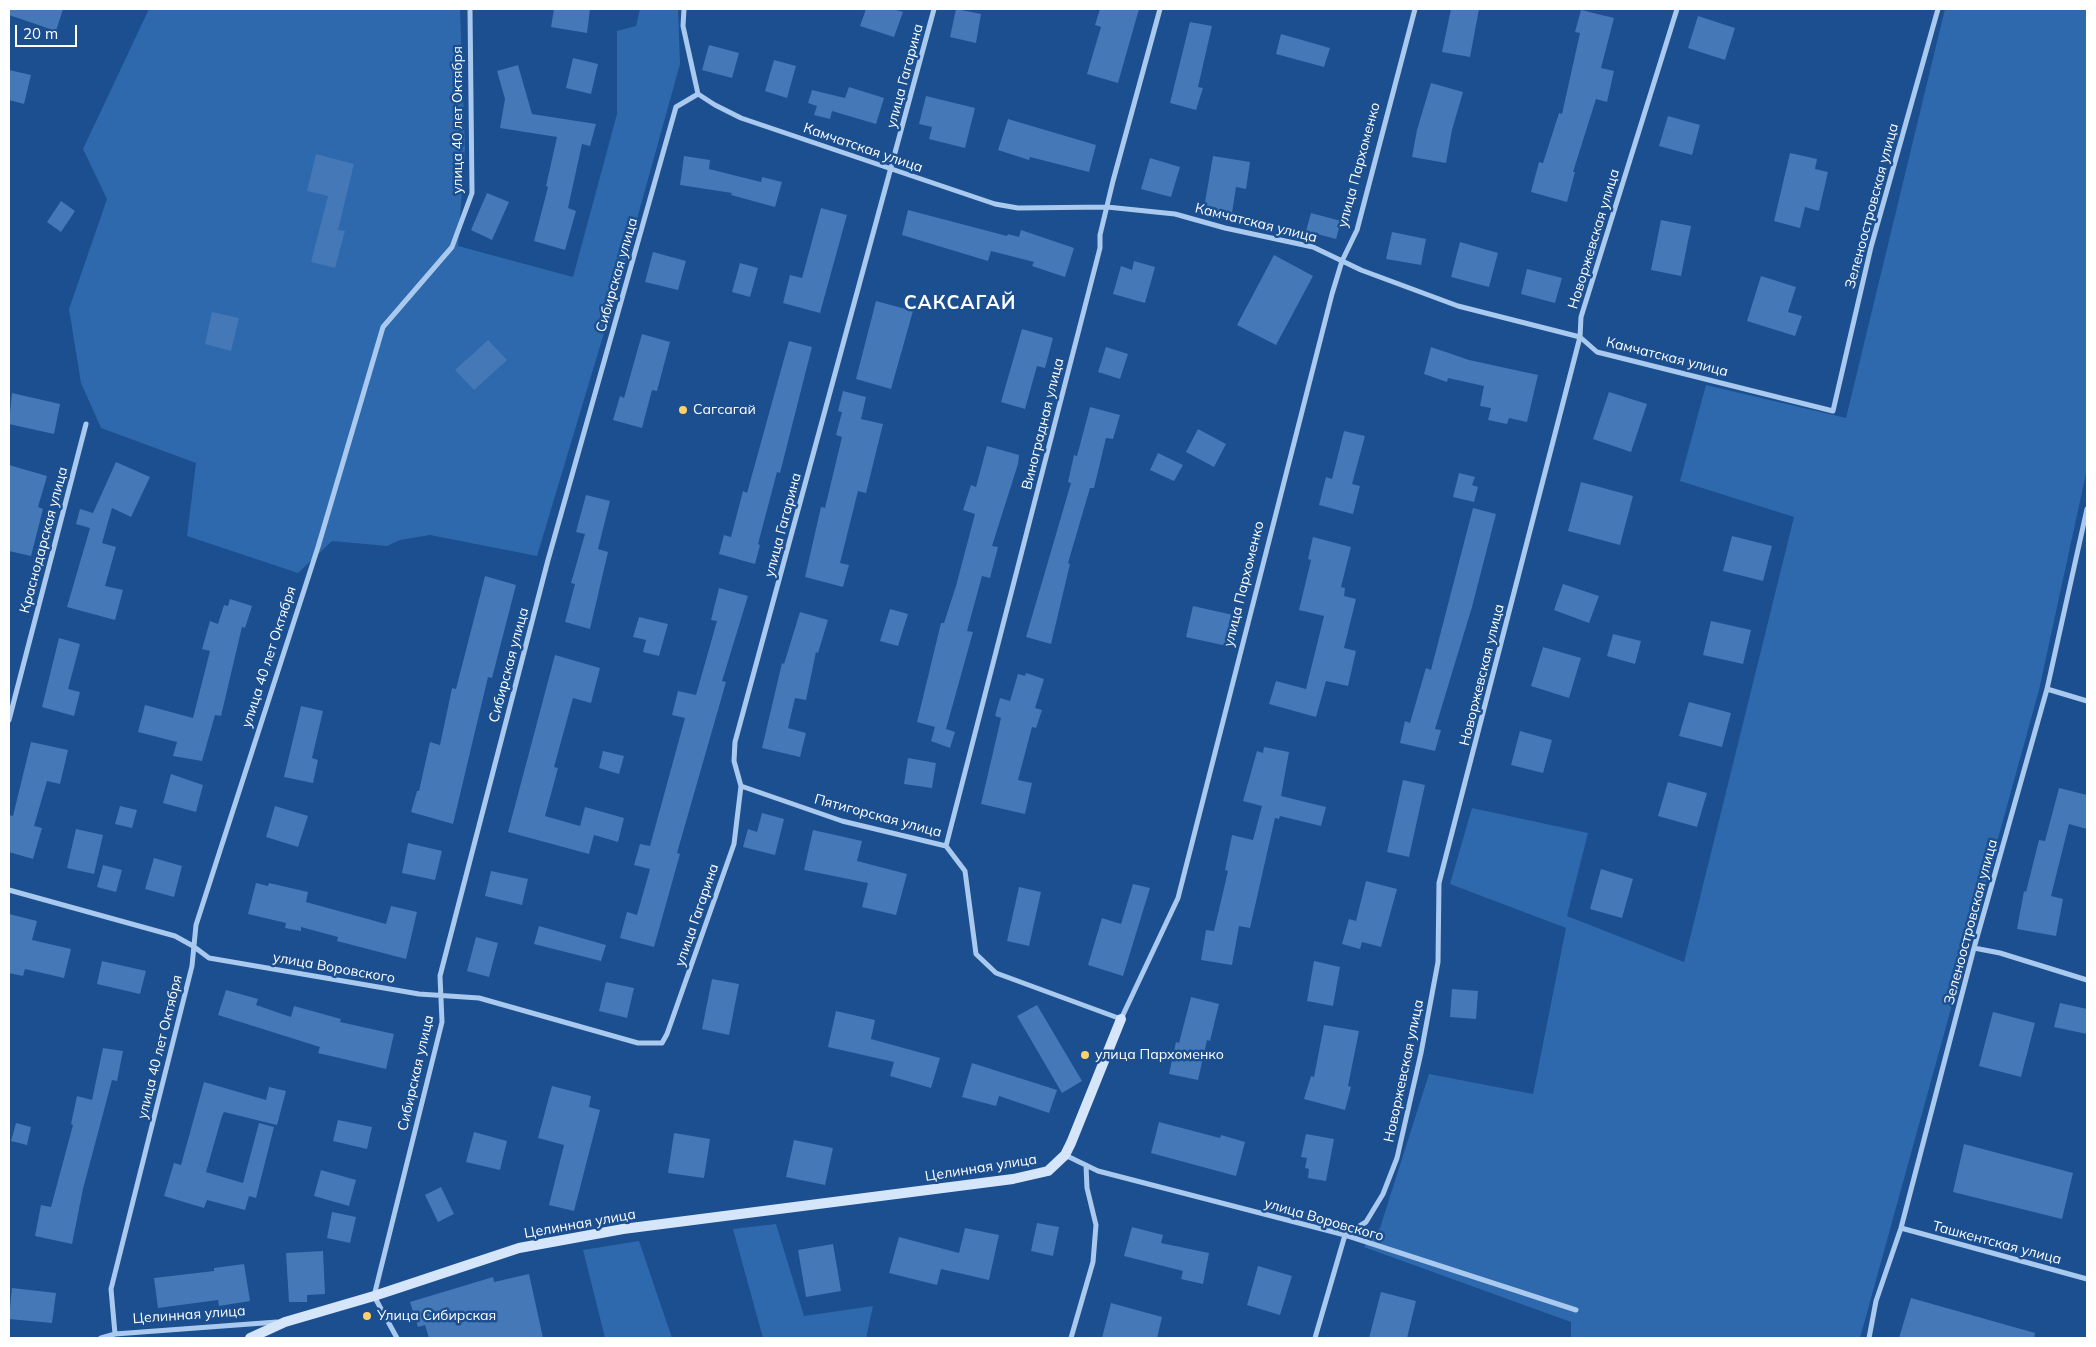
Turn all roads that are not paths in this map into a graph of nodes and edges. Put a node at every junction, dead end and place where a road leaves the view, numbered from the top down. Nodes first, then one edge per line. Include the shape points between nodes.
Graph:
1 (470, 9) edge
2 (684, 9) edge
3 (934, 9) edge
4 (1160, 9) edge
5 (1415, 9) edge
6 (1677, 9) edge
7 (1938, 9) edge
8 (698, 94) junction
9 (892, 170) junction
10 (1106, 207) junction
11 (1342, 261) junction
12 (1580, 337) junction
13 (1834, 411) joint
14 (86, 424) dead end
15 (2087, 509) edge
16 (2047, 689) junction
17 (2087, 701) edge
18 (9, 720) edge
19 (741, 786) junction
20 (946, 846) junction
21 (9, 890) edge
22 (193, 946) junction
23 (1974, 948) junction
24 (2087, 980) edge
25 (442, 998) junction
26 (1121, 1019) junction
27 (662, 1044) joint
28 (1065, 1155) junction
29 (1086, 1165) junction
30 (1901, 1228) junction
31 (1345, 1235) junction
32 (2087, 1279) edge
33 (374, 1296) junction
34 (1576, 1310) dead end
35 (285, 1322) junction
36 (115, 1334) junction
37 (101, 1338) edge
38 (250, 1338) edge
39 (397, 1338) edge
40 (1071, 1338) edge
41 (1315, 1338) edge
42 (1869, 1338) edge

1 - 22 street, улица 40 лет Октября via 472,193 452,247 383,327 318,546 196,925
2 - 8 street via 683,26
3 - 9 street, улица Гагарина
4 - 10 street, Виноградная улица
5 - 11 street, улица Пархоменко via 1358,230
6 - 12 street, Новоржевская улица via 1581,317
7 - 13 street, Зеленоостровская улица via 1871,247
8 - 9 street, Камчатская улица via 741,118
8 - 25 street, Сибирская улица via 676,107 548,560 440,976
9 - 10 street, Камчатская улица via 995,204
9 - 19 street, улица Гагарина via 735,742 734,761
10 - 11 street, Камчатская улица via 1175,214 1313,248
10 - 20 street, Виноградная улица via 1097,257
11 - 12 street, Камчатская улица via 1458,306
11 - 26 street, улица Пархоменко via 1178,898
12 - 13 street, Камчатская улица via 1597,352
12 - 31 street, Новоржевская улица via 1439,884 1438,962 1397,1158 1366,1222
14 - 18 street, Краснодарская улица
15 - 16 street, Зеленоостровская улица
16 - 17 street
16 - 23 street, Зеленоостровская улица
19 - 20 street, Пятигорская улица via 842,821
19 - 27 street, улица Гагарина via 734,844
20 - 26 street, Пятигорская улица via 965,871 976,954 996,973
21 - 22 street, улица Воровского via 175,936
22 - 25 street, улица Воровского via 209,958
22 - 36 street, улица 40 лет Октября via 192,966 111,1289
23 - 24 street via 2000,952
23 - 30 street, Зеленоостровская улица
25 - 27 street, улица Воровского via 479,998 638,1043
25 - 33 street, Сибирская улица via 442,1022
26 - 28 street, улица Пархоменко
28 - 29 street, улица Воровского
28 - 33 street, Целинная улица via 1048,1171 1013,1179 623,1229 519,1248
29 - 31 street, улица Воровского via 1098,1171
29 - 40 street via 1087,1188 1096,1225 1093,1262
30 - 32 street, Ташкентская улица
30 - 42 street, Зеленоостровская улица via 1876,1301
31 - 34 street, улица Воровского
31 - 41 street
33 - 35 street, Целинная улица
33 - 39 street
35 - 36 street, Целинная улица
35 - 38 street
36 - 37 street, Целинная улица

